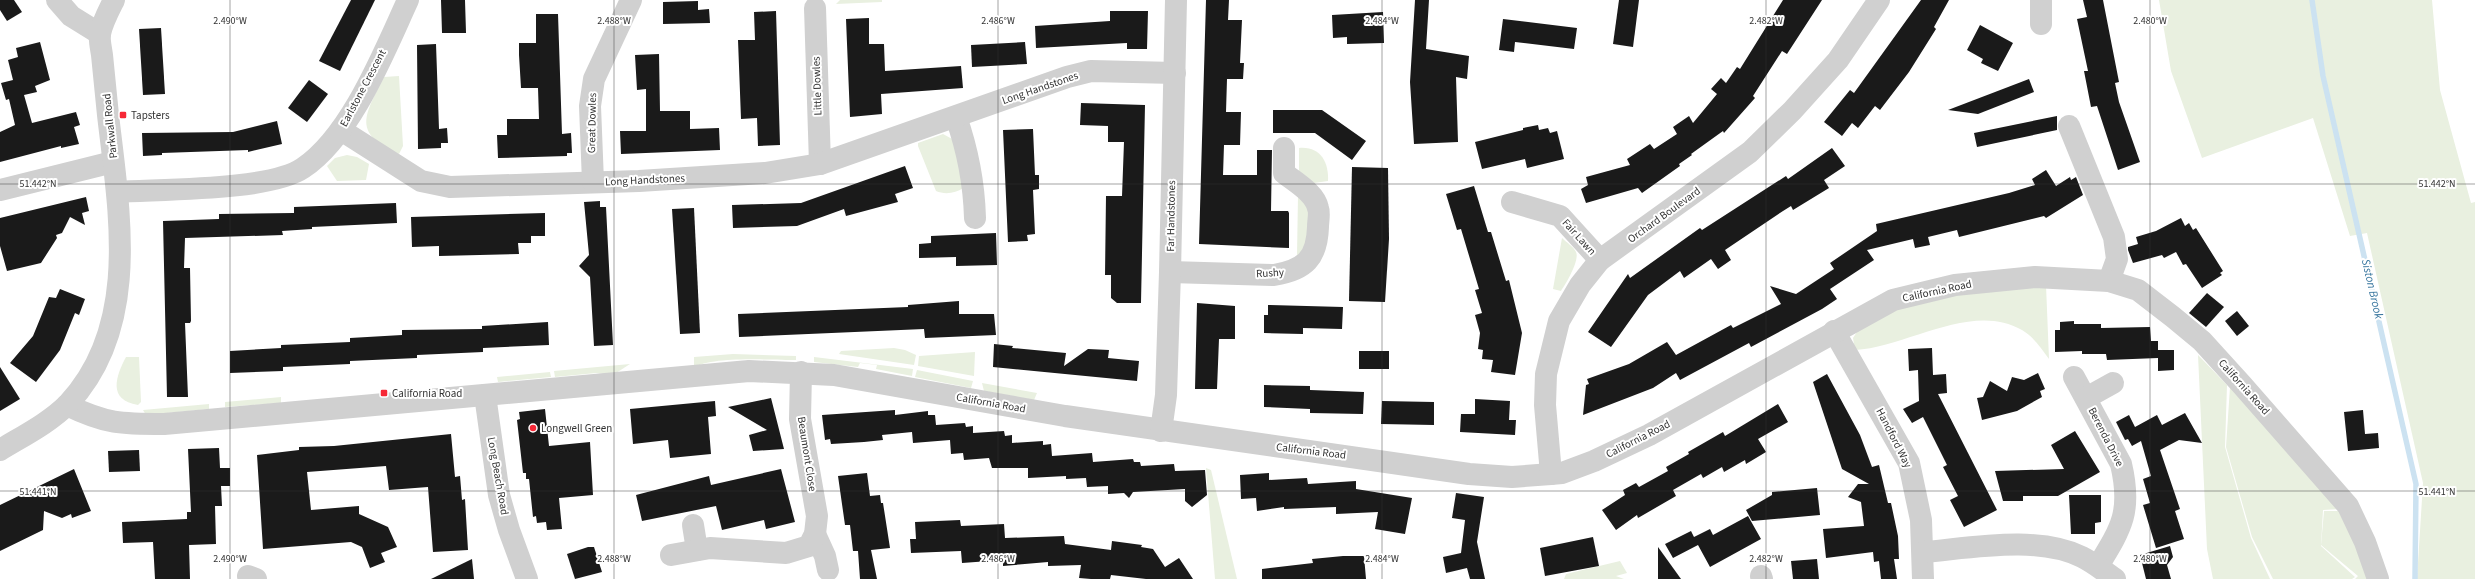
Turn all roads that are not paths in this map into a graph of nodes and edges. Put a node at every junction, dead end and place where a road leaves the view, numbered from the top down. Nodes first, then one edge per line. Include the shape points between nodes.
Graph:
1 (57, 0) edge
2 (114, 0) edge
3 (408, 0) edge
4 (631, 0) edge
5 (1176, 0) edge
6 (1879, 0) edge
7 (2041, 0) edge
8 (815, 8) dead end
9 (2041, 24) dead end
10 (100, 34) junction
11 (1175, 73) junction
12 (956, 117) junction
13 (2069, 126) dead end
14 (340, 130) junction
15 (1284, 148) dead end
16 (113, 162) junction
17 (820, 164) junction
18 (593, 182) junction
19 (0, 190) edge
20 (117, 192) junction
21 (1512, 202) dead end
22 (975, 218) dead end
23 (1600, 260) junction
24 (1170, 272) junction
25 (2109, 281) junction
26 (1834, 331) junction
27 (801, 372) junction
28 (2074, 378) dead end
29 (2113, 383) dead end
30 (484, 395) junction
31 (2086, 398) junction
32 (67, 405) junction
33 (1161, 431) junction
34 (0, 450) edge
35 (1551, 474) junction
36 (693, 525) dead end
37 (815, 534) junction
38 (697, 550) junction
39 (1924, 552) junction
40 (671, 555) dead end
41 (2098, 566) junction
42 (828, 570) dead end
43 (527, 579) edge
44 (1924, 579) edge
45 (2115, 579) edge
46 (2378, 579) edge

1 - 10 street via 71,16
2 - 10 street, Parkwall Road
3 - 14 street, Earlstone Crescent
4 - 18 street, Great Dowles via 594,80 590,106
5 - 11 street, Far Handstones
6 - 23 street, Orchard Boulevard via 1838,60 1792,111 1750,152
7 - 9 street
8 - 17 street, Little Dowles
10 - 16 street, Parkwall Road
11 - 12 street, Long Handstones via 1091,72 1067,77
11 - 24 street, Far Handstones
12 - 17 street, Long Handstones
12 - 22 street via 974,183
13 - 25 street via 2114,237 2117,259
14 - 18 street, Long Handstones via 421,181 450,187
14 - 20 street, Earlstone Crescent via 324,150 302,169 281,177 256,183
15 - 24 street, Rushy via 1284,173 1311,195 1318,208 1318,242 1312,256 1301,267 1274,275
16 - 19 street
16 - 20 street, Parkwall Road
17 - 18 street, Long Handstones via 765,173
20 - 32 street, Parkwall Road via 118,286 112,324 101,356
21 - 23 street, Fair Lawn via 1560,216
23 - 35 street, Orchard Boulevard via 1580,285 1559,321 1550,350 1545,405
24 - 33 street, Far Handstones via 1166,395
25 - 26 street, California Road via 2035,277 1955,285 1893,300
25 - 46 street, California Road via 2138,290 2173,317 2202,341 2242,385 2348,506 2366,542
26 - 35 street, California Road via 1649,435 1594,461
26 - 39 street, Handford Way via 1909,463 1918,496
27 - 30 street, California Road via 748,371
27 - 33 street, California Road via 902,386
27 - 37 street, Beaumont Close via 800,419 818,516
28 - 31 street, Berenda Drive
29 - 31 street, Berenda Drive
30 - 32 street, California Road via 164,424 128,425 96,419
30 - 43 street, Long Beach Road via 500,495 509,530
31 - 41 street, Berenda Drive via 2121,464 2127,497 2120,531
32 - 34 street, Parkwall Road
33 - 35 street, California Road via 1469,474 1512,477
36 - 38 street
37 - 38 street via 809,546 786,553 710,548
37 - 42 street
38 - 40 street
39 - 41 street via 2030,545 2063,550 2081,556
39 - 44 street, Handford Way
41 - 45 street

